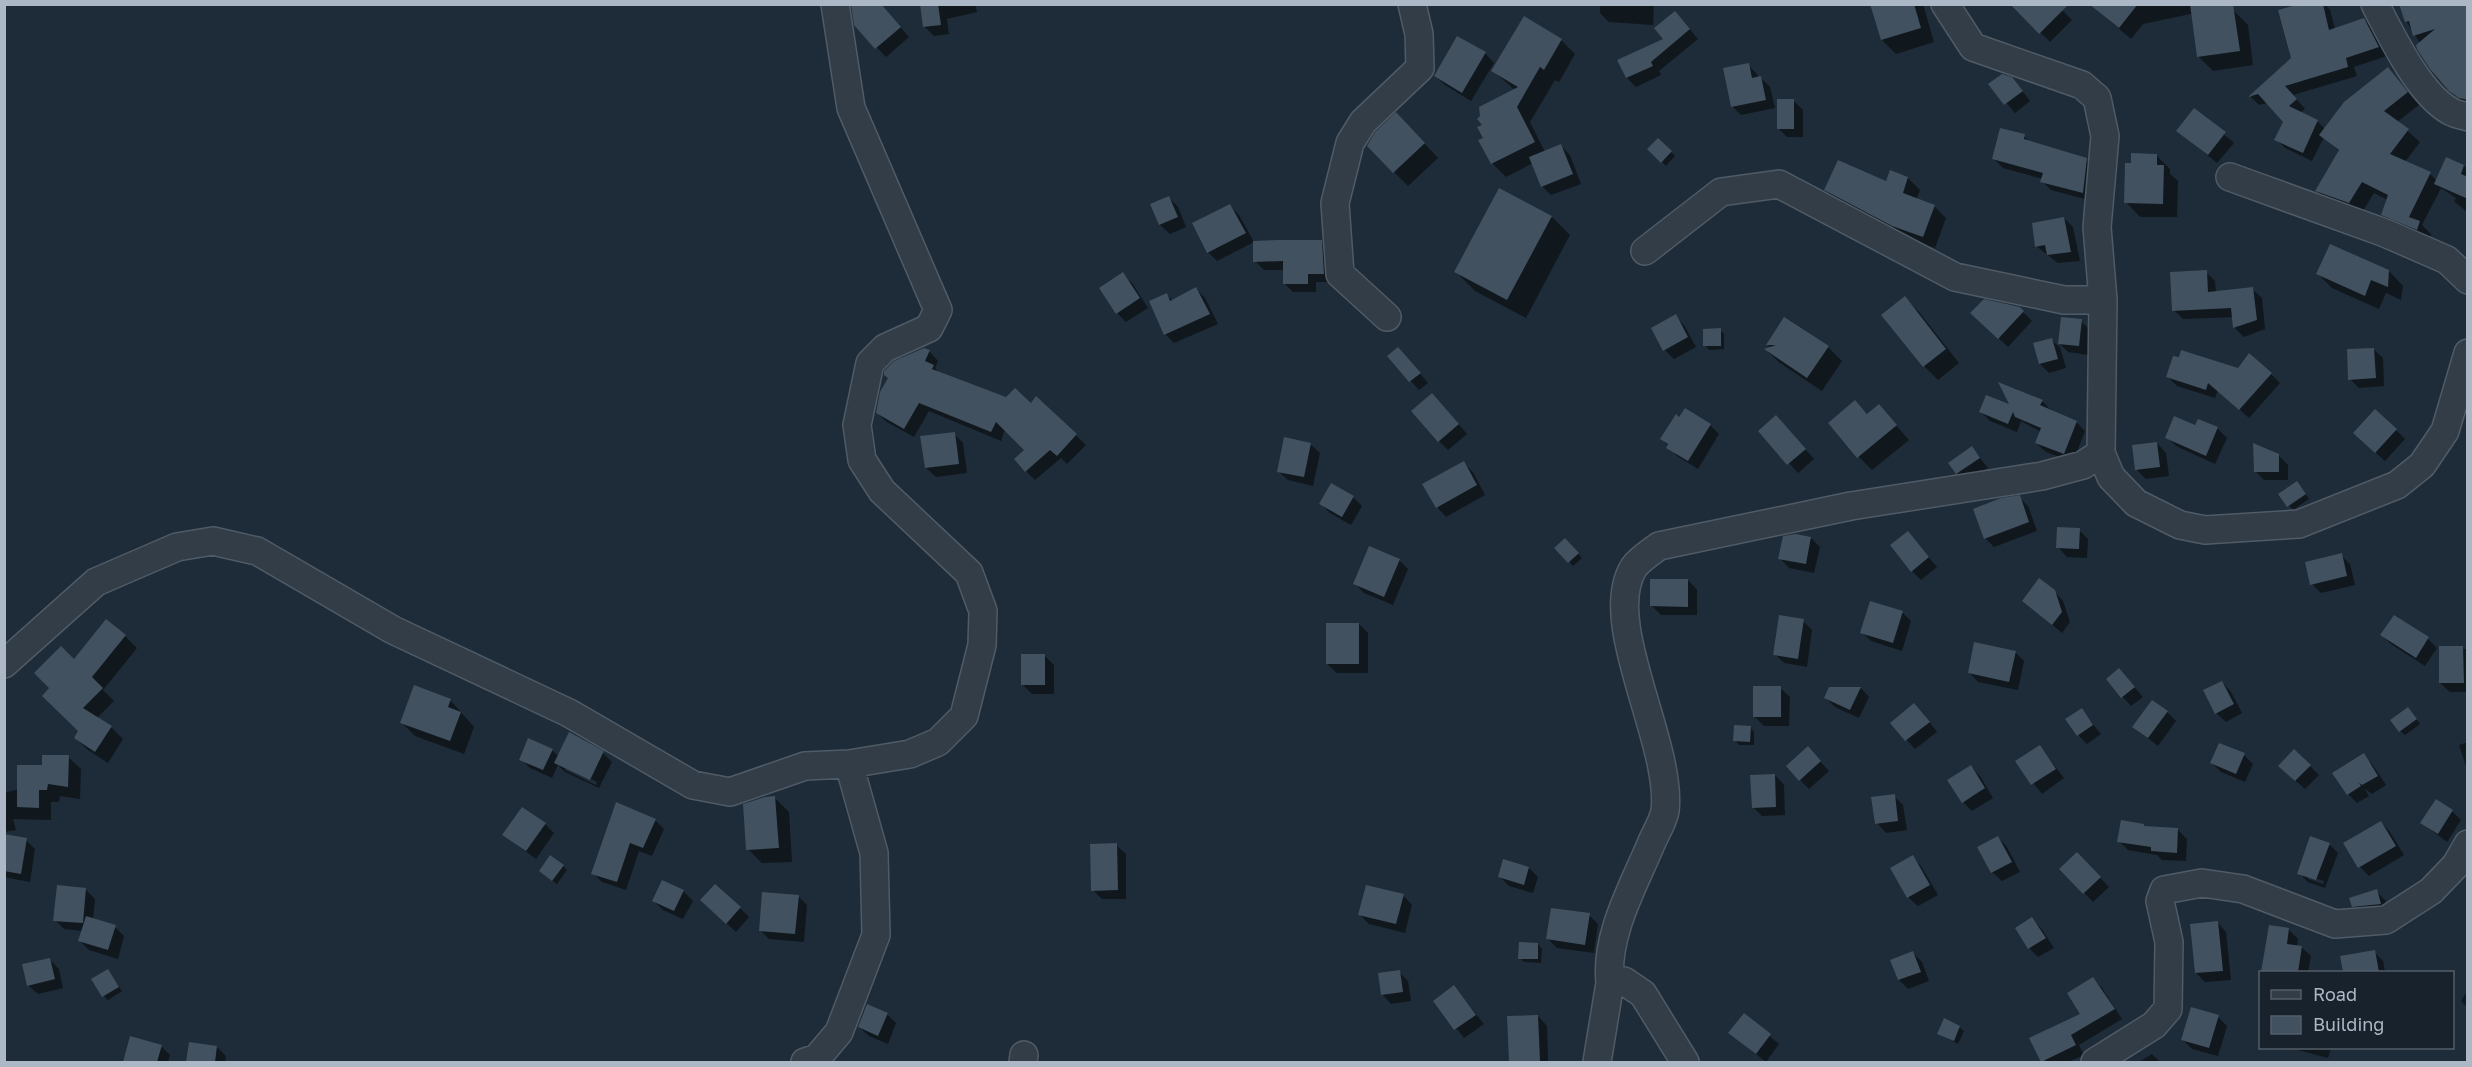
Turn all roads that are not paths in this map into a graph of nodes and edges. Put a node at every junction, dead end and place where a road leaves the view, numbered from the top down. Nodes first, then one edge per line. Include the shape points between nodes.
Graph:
1 (836, 4) edge
2 (1412, 4) edge
3 (1945, 4) edge
4 (2375, 4) edge
5 (2468, 117) edge
6 (2230, 177) dead end
7 (1645, 251) dead end
8 (2468, 280) edge
9 (2103, 300) junction
10 (1387, 317) dead end
11 (2468, 353) edge
12 (2101, 453) junction
13 (4, 664) edge
14 (849, 764) junction
15 (2468, 844) edge
16 (1610, 983) junction
17 (805, 1062) edge
18 (1597, 1062) edge
19 (1685, 1062) edge
20 (2095, 1062) edge

1 - 14 street via 851,108 938,310 929,328 885,348 870,363 857,425 862,460 882,491 969,573 983,611 982,645 964,716 938,742 910,754
2 - 10 street via 1419,34 1420,68 1363,122 1350,143 1335,203 1340,274
3 - 9 street via 1973,47 2082,86 2097,98 2105,136 2097,227
4 - 5 street via 2426,90 2450,112
6 - 8 street via 2385,232 2447,260
7 - 9 street via 1721,192 1779,184 1955,277 2064,300
9 - 12 street
11 - 12 street via 2445,431 2422,465 2397,485 2299,524 2205,530 2180,525 2136,503 2111,477
12 - 16 street via 2083,465 2042,476 1851,506 1659,546 1635,565 1625,587 1624,619 1664,777 1665,812 1620,917 1608,965
13 - 14 street via 96,582 177,547 213,541 257,551 393,630 569,713 693,785 730,792 805,766
14 - 17 street via 874,853 876,935 839,1032 817,1058
15 - 20 street via 2456,865 2431,891 2386,920 2335,924 2243,889 2202,883 2164,890 2160,901 2169,942 2168,1009 2154,1025
16 - 18 street
16 - 19 street via 1624,981 1643,994

